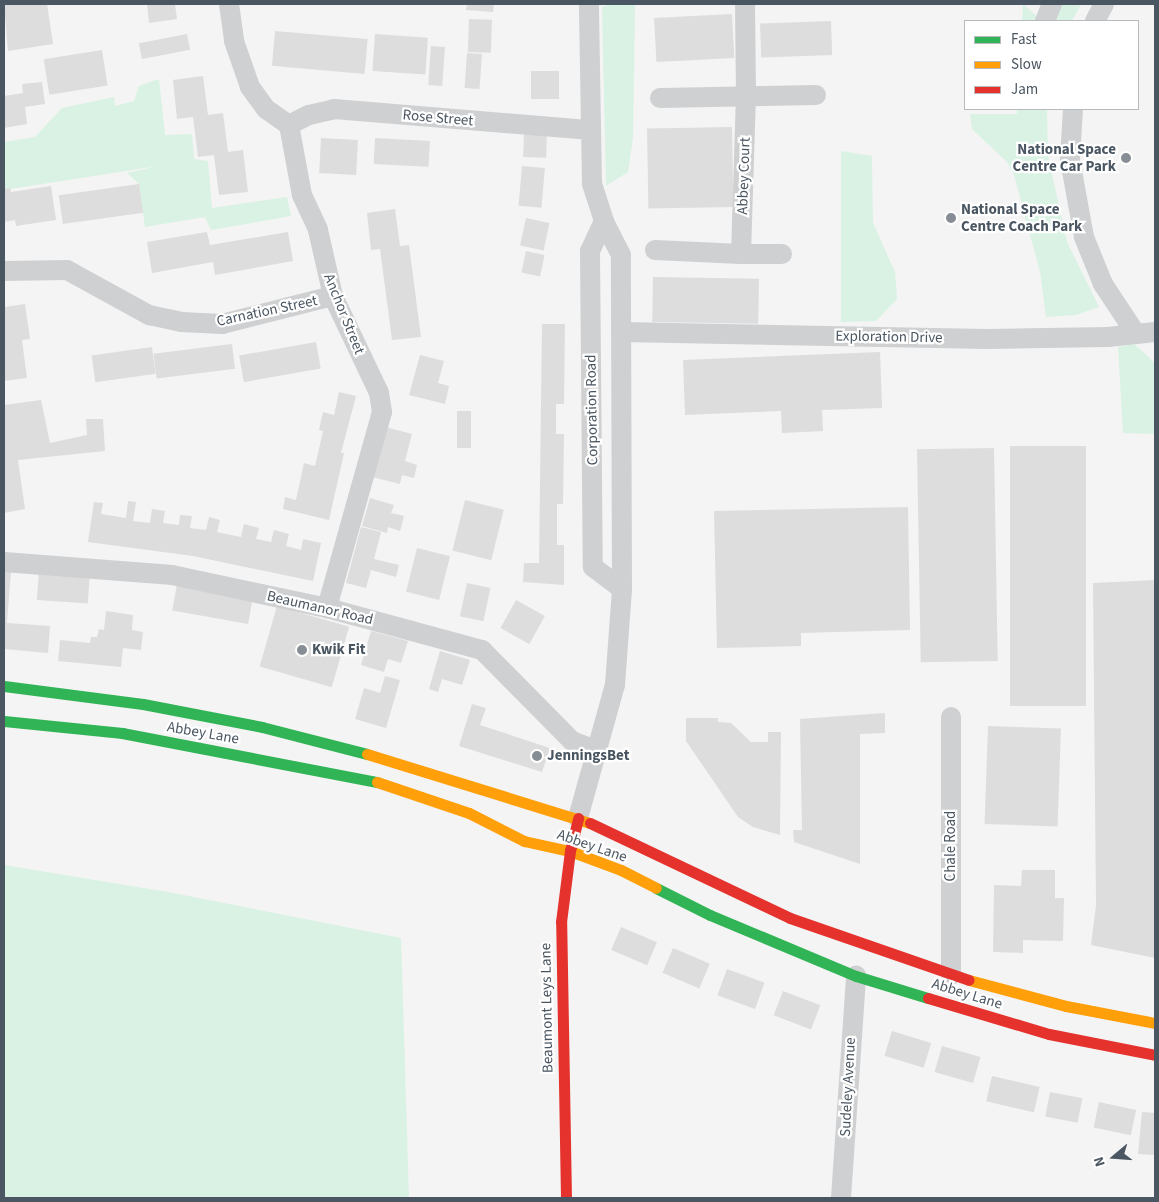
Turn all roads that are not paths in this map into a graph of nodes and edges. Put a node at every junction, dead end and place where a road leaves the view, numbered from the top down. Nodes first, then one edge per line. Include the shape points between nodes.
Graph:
1 (229, 4) edge
2 (589, 4) edge
3 (745, 4) edge
4 (1052, 4) edge
5 (1104, 4) edge
6 (1044, 20) edge
7 (1096, 20) edge
8 (816, 95) dead end
9 (660, 98) dead end
10 (746, 98) junction
11 (1073, 110) edge
12 (289, 125) junction
13 (591, 130) junction
14 (604, 221) junction
15 (655, 250) dead end
16 (741, 254) junction
17 (782, 254) dead end
18 (4, 271) edge
19 (333, 296) junction
20 (622, 332) junction
21 (1146, 333) edge
22 (4, 562) edge
23 (622, 589) junction
24 (327, 608) junction
25 (4, 686) edge
26 (951, 716) dead end
27 (4, 721) edge
28 (594, 750) junction
29 (578, 818) junction
30 (570, 851) junction
31 (951, 975) junction
32 (856, 976) junction
33 (1155, 1022) edge
34 (1155, 1055) edge
35 (566, 1198) edge
36 (841, 1198) edge

1 - 12 street via 234,41 250,87 266,109
2 - 13 street, Corporation Road
3 - 10 street, Abbey Court
4 - 6 street
5 - 7 street
8 - 10 street
9 - 10 street
10 - 16 street, Abbey Court
11 - 21 street via 1070,160 1084,237 1104,284
12 - 13 street, Rose Street via 309,115 334,109
12 - 19 street, Anchor Street via 302,195 318,230
13 - 14 street, Corporation Road via 592,183
14 - 20 street, Corporation Road via 621,255
14 - 23 street, Corporation Road via 590,251 593,567
15 - 16 street
16 - 17 street
18 - 19 street, Carnation Street via 67,270 149,316 181,322 222,324
19 - 24 street, Anchor Street via 378,393 382,412
20 - 21 street, Exploration Drive via 987,339
20 - 23 street, Corporation Road
22 - 24 street, Beaumanor Road via 172,575
23 - 28 street, Corporation Road via 615,685
24 - 28 street, Beaumanor Road via 482,650 572,741
25 - 29 main road, Abbey Lane via 143,704 262,727 365,753
26 - 31 street, Chale Road
27 - 30 main road, Abbey Lane via 122,733 366,778 470,813 524,841
28 - 29 street, Corporation Road
29 - 30 main road, Beaumont Leys Lane
29 - 31 main road, Abbey Lane via 790,918
30 - 32 main road, Abbey Lane
30 - 35 main road, Beaumont Leys Lane via 560,922
31 - 33 main road, Abbey Lane via 1066,1006
32 - 34 main road, Abbey Lane via 1049,1034
32 - 36 street, Sudeley Avenue

